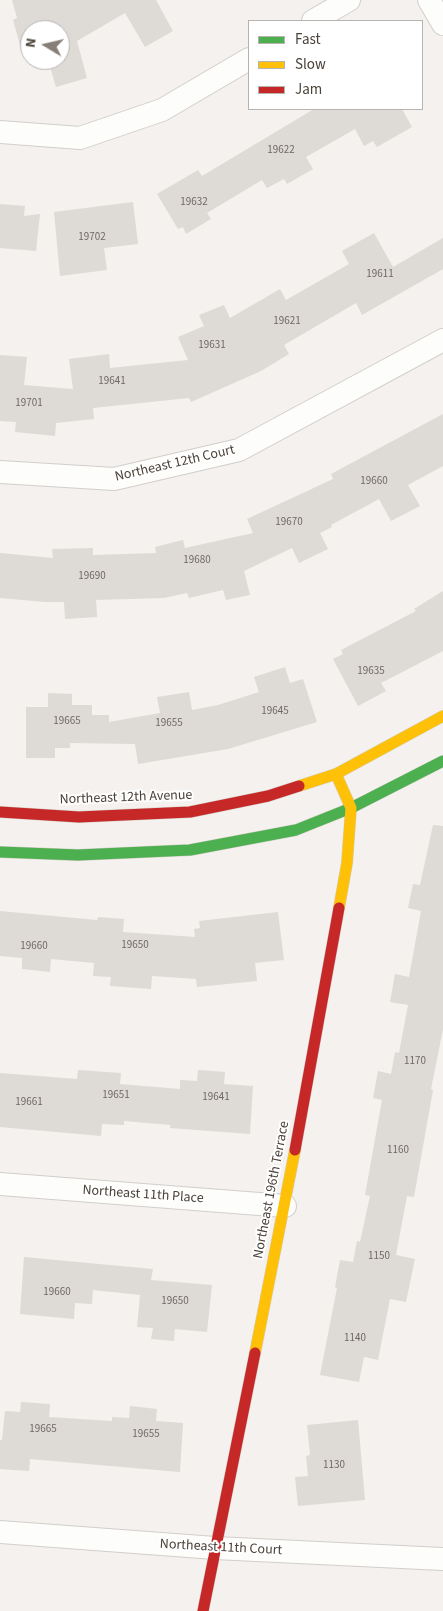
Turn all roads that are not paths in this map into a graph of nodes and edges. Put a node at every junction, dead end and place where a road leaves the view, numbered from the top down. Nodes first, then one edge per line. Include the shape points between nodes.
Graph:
1 (349, 0) edge
2 (429, 0) edge
3 (315, 20) edge
4 (443, 24) edge
5 (248, 60) edge
6 (0, 132) edge
7 (443, 340) edge
8 (0, 472) edge
9 (443, 716) edge
10 (443, 761) edge
11 (336, 774) junction
12 (351, 808) junction
13 (0, 812) edge
14 (0, 852) edge
15 (0, 1184) edge
16 (285, 1206) junction
17 (0, 1532) edge
18 (214, 1548) junction
19 (443, 1559) edge
20 (203, 1611) edge

1 - 3 street
2 - 4 street
5 - 6 street via 162,110 80,138
7 - 8 street, Northeast 12th Court via 239,450 114,479
9 - 11 street, Northeast 12th Avenue
10 - 12 street
11 - 12 street, Northeast 196th Terrace
11 - 13 street, Northeast 12th Avenue via 268,796 190,812 79,817
12 - 14 street via 296,830 190,850 78,855
12 - 16 street, Northeast 196th Terrace via 347,863
15 - 16 street, Northeast 11th Place
16 - 18 street, Northeast 196th Terrace
17 - 18 street, Northeast 11th Court
18 - 19 street, Northeast 11th Court
18 - 20 street, Northeast 196th Terrace

